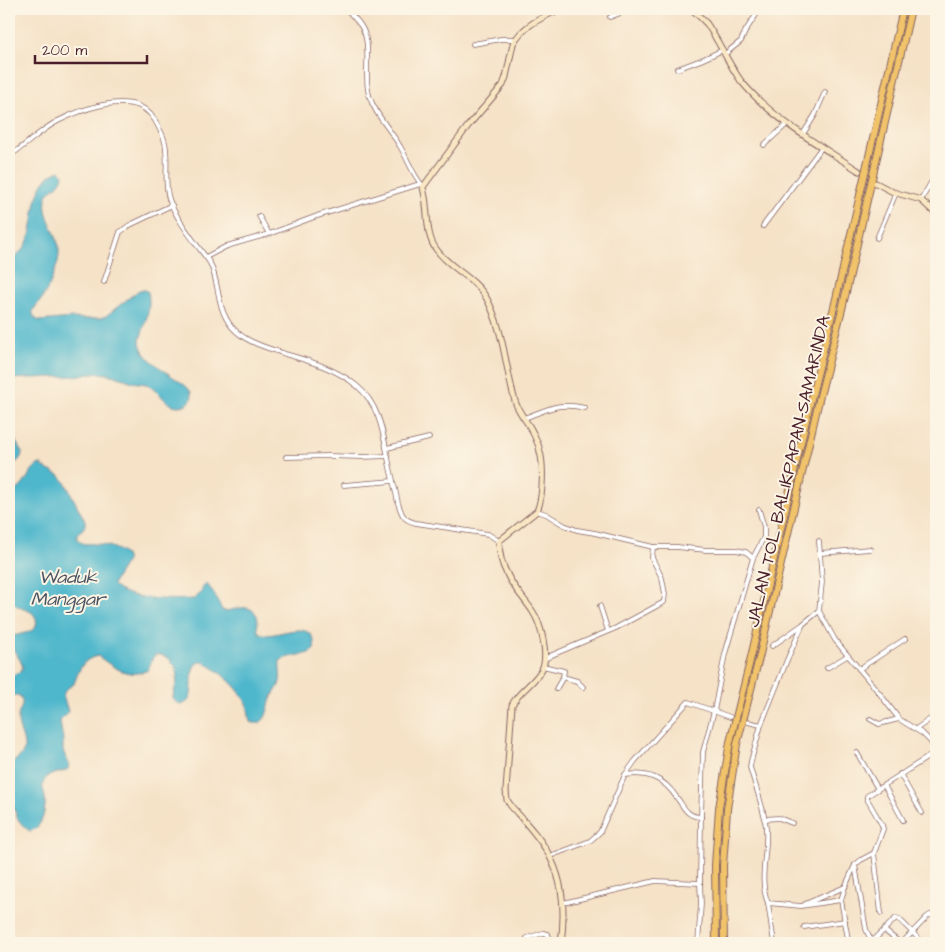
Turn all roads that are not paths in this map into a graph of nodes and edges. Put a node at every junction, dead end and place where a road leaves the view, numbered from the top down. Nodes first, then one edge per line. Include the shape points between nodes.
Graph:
1 (346, 9) edge
2 (560, 9) edge
3 (631, 9) edge
4 (692, 9) edge
5 (759, 9) edge
6 (903, 9) edge
7 (910, 9) edge
8 (610, 17) dead end
9 (516, 40) junction
10 (473, 44) dead end
11 (724, 52) junction
12 (677, 70) dead end
13 (825, 92) dead end
14 (787, 124) junction
15 (803, 134) junction
16 (764, 145) dead end
17 (822, 147) junction
18 (9, 156) edge
19 (859, 172) dead end
20 (936, 174) edge
21 (876, 182) dead end
22 (422, 185) junction
23 (896, 193) junction
24 (921, 200) junction
25 (172, 205) junction
26 (936, 214) edge
27 (259, 216) dead end
28 (763, 226) dead end
29 (269, 234) junction
30 (877, 238) dead end
31 (206, 257) junction
32 (104, 282) dead end
33 (585, 408) dead end
34 (524, 418) junction
35 (429, 438) dead end
36 (387, 448) junction
37 (388, 456) junction
38 (286, 457) dead end
39 (393, 481) junction
40 (344, 485) dead end
41 (759, 510) dead end
42 (536, 512) junction
43 (499, 541) junction
44 (819, 541) dead end
45 (653, 547) junction
46 (870, 549) dead end
47 (820, 553) junction
48 (753, 558) junction
49 (600, 606) dead end
50 (819, 611) junction
51 (803, 624) junction
52 (608, 631) junction
53 (905, 639) dead end
54 (772, 646) dead end
55 (848, 656) junction
56 (545, 659) junction
57 (543, 666) junction
58 (827, 668) dead end
59 (859, 669) junction
60 (563, 677) junction
61 (583, 686) dead end
62 (556, 689) dead end
63 (714, 711) junction
64 (936, 715) edge
65 (730, 717) dead end
66 (899, 719) junction
67 (870, 720) dead end
68 (748, 722) dead end
69 (761, 726) junction
70 (916, 730) junction
71 (936, 751) edge
72 (857, 753) dead end
73 (900, 774) junction
74 (625, 775) junction
75 (884, 785) junction
76 (878, 789) junction
77 (922, 813) dead end
78 (701, 817) junction
79 (764, 819) junction
80 (903, 820) dead end
81 (792, 823) dead end
82 (874, 853) junction
83 (550, 856) junction
84 (855, 865) junction
85 (700, 883) junction
86 (844, 886) junction
87 (841, 900) junction
88 (563, 903) junction
89 (768, 903) junction
90 (801, 906) junction
91 (881, 913) dead end
92 (936, 916) edge
93 (845, 921) junction
94 (804, 927) dead end
95 (936, 927) edge
96 (884, 930) junction
97 (912, 932) junction
98 (527, 938) dead end
99 (936, 938) edge
100 (846, 942) edge
101 (550, 943) edge
102 (560, 943) edge
103 (698, 943) edge
104 (716, 943) edge
105 (724, 943) edge
106 (774, 943) edge
107 (833, 943) edge
108 (873, 943) edge
109 (901, 943) edge
110 (923, 943) edge

1 - 22 street via 366,37 366,75 372,104
2 - 9 street via 527,27
3 - 8 street
4 - 11 street via 707,24
5 - 11 street via 742,41
6 - 104 highway, JALAN TOL BALIKPAPAN–SAMARINDA via 730,742 719,808 715,865
7 - 105 highway, JALAN TOL BALIKPAPAN–SAMARINDA via 737,744 727,808 723,866
9 - 10 street
9 - 22 street via 504,85
11 - 12 street
11 - 14 street via 744,85
13 - 15 street
14 - 15 street
14 - 16 street
15 - 17 street
17 - 19 street
17 - 28 street
18 - 25 street via 46,128 79,112 111,104 140,106 156,122 164,138 167,191
20 - 24 street
21 - 23 street
22 - 29 street via 317,216
22 - 34 street via 430,239 443,257 472,281 486,298 504,344 516,404
23 - 24 street
23 - 30 street
24 - 26 street
25 - 31 street
25 - 32 street via 120,232
27 - 29 street
29 - 31 street via 227,246
31 - 36 street via 214,270 224,314 239,335 254,344 326,368 356,386 376,411
33 - 34 street via 560,406
34 - 42 street via 536,438 541,456 541,495
35 - 36 street
36 - 37 street
37 - 38 street
37 - 39 street
39 - 40 street
39 - 43 street via 402,514 408,521 488,534
41 - 48 street via 764,537
42 - 43 street
42 - 45 street via 578,530
43 - 56 street via 507,575 536,618
44 - 47 street
45 - 48 street via 736,550
45 - 52 street via 652,558 662,578 664,602
46 - 47 street
47 - 50 street
48 - 63 street via 725,654
49 - 52 street
50 - 51 street
50 - 55 street
51 - 54 street
51 - 69 street
52 - 56 street
53 - 59 street
55 - 58 street
55 - 59 street
56 - 57 street
57 - 60 street via 563,670
57 - 83 street via 512,705 506,791 511,806
59 - 66 street
60 - 61 street
60 - 62 street
63 - 65 street
63 - 74 street via 688,702 638,756
63 - 78 street via 703,752
64 - 70 street
66 - 67 street via 879,724
66 - 70 street
68 - 69 street
69 - 79 street via 750,764
70 - 71 street via 930,741
71 - 73 street
72 - 76 street
73 - 75 street
73 - 77 street
74 - 78 street via 648,774 658,779 677,797 685,811
74 - 83 street via 600,832 590,840
75 - 76 street
75 - 80 street
76 - 82 street via 867,798 883,827
78 - 85 street
79 - 81 street via 779,818
79 - 89 street via 763,878
82 - 84 street
82 - 91 street
83 - 88 street
84 - 86 street
84 - 108 street via 866,929
85 - 88 street via 655,881
85 - 103 street
86 - 87 street
86 - 90 street
87 - 90 street
87 - 93 street
88 - 102 street
89 - 90 street
89 - 106 street
92 - 97 street via 928,916
93 - 94 street
93 - 100 street
95 - 99 street
96 - 97 street via 897,918
96 - 108 street
96 - 109 street
97 - 109 street
97 - 110 street
98 - 101 street via 543,933 550,938
100 - 107 street

